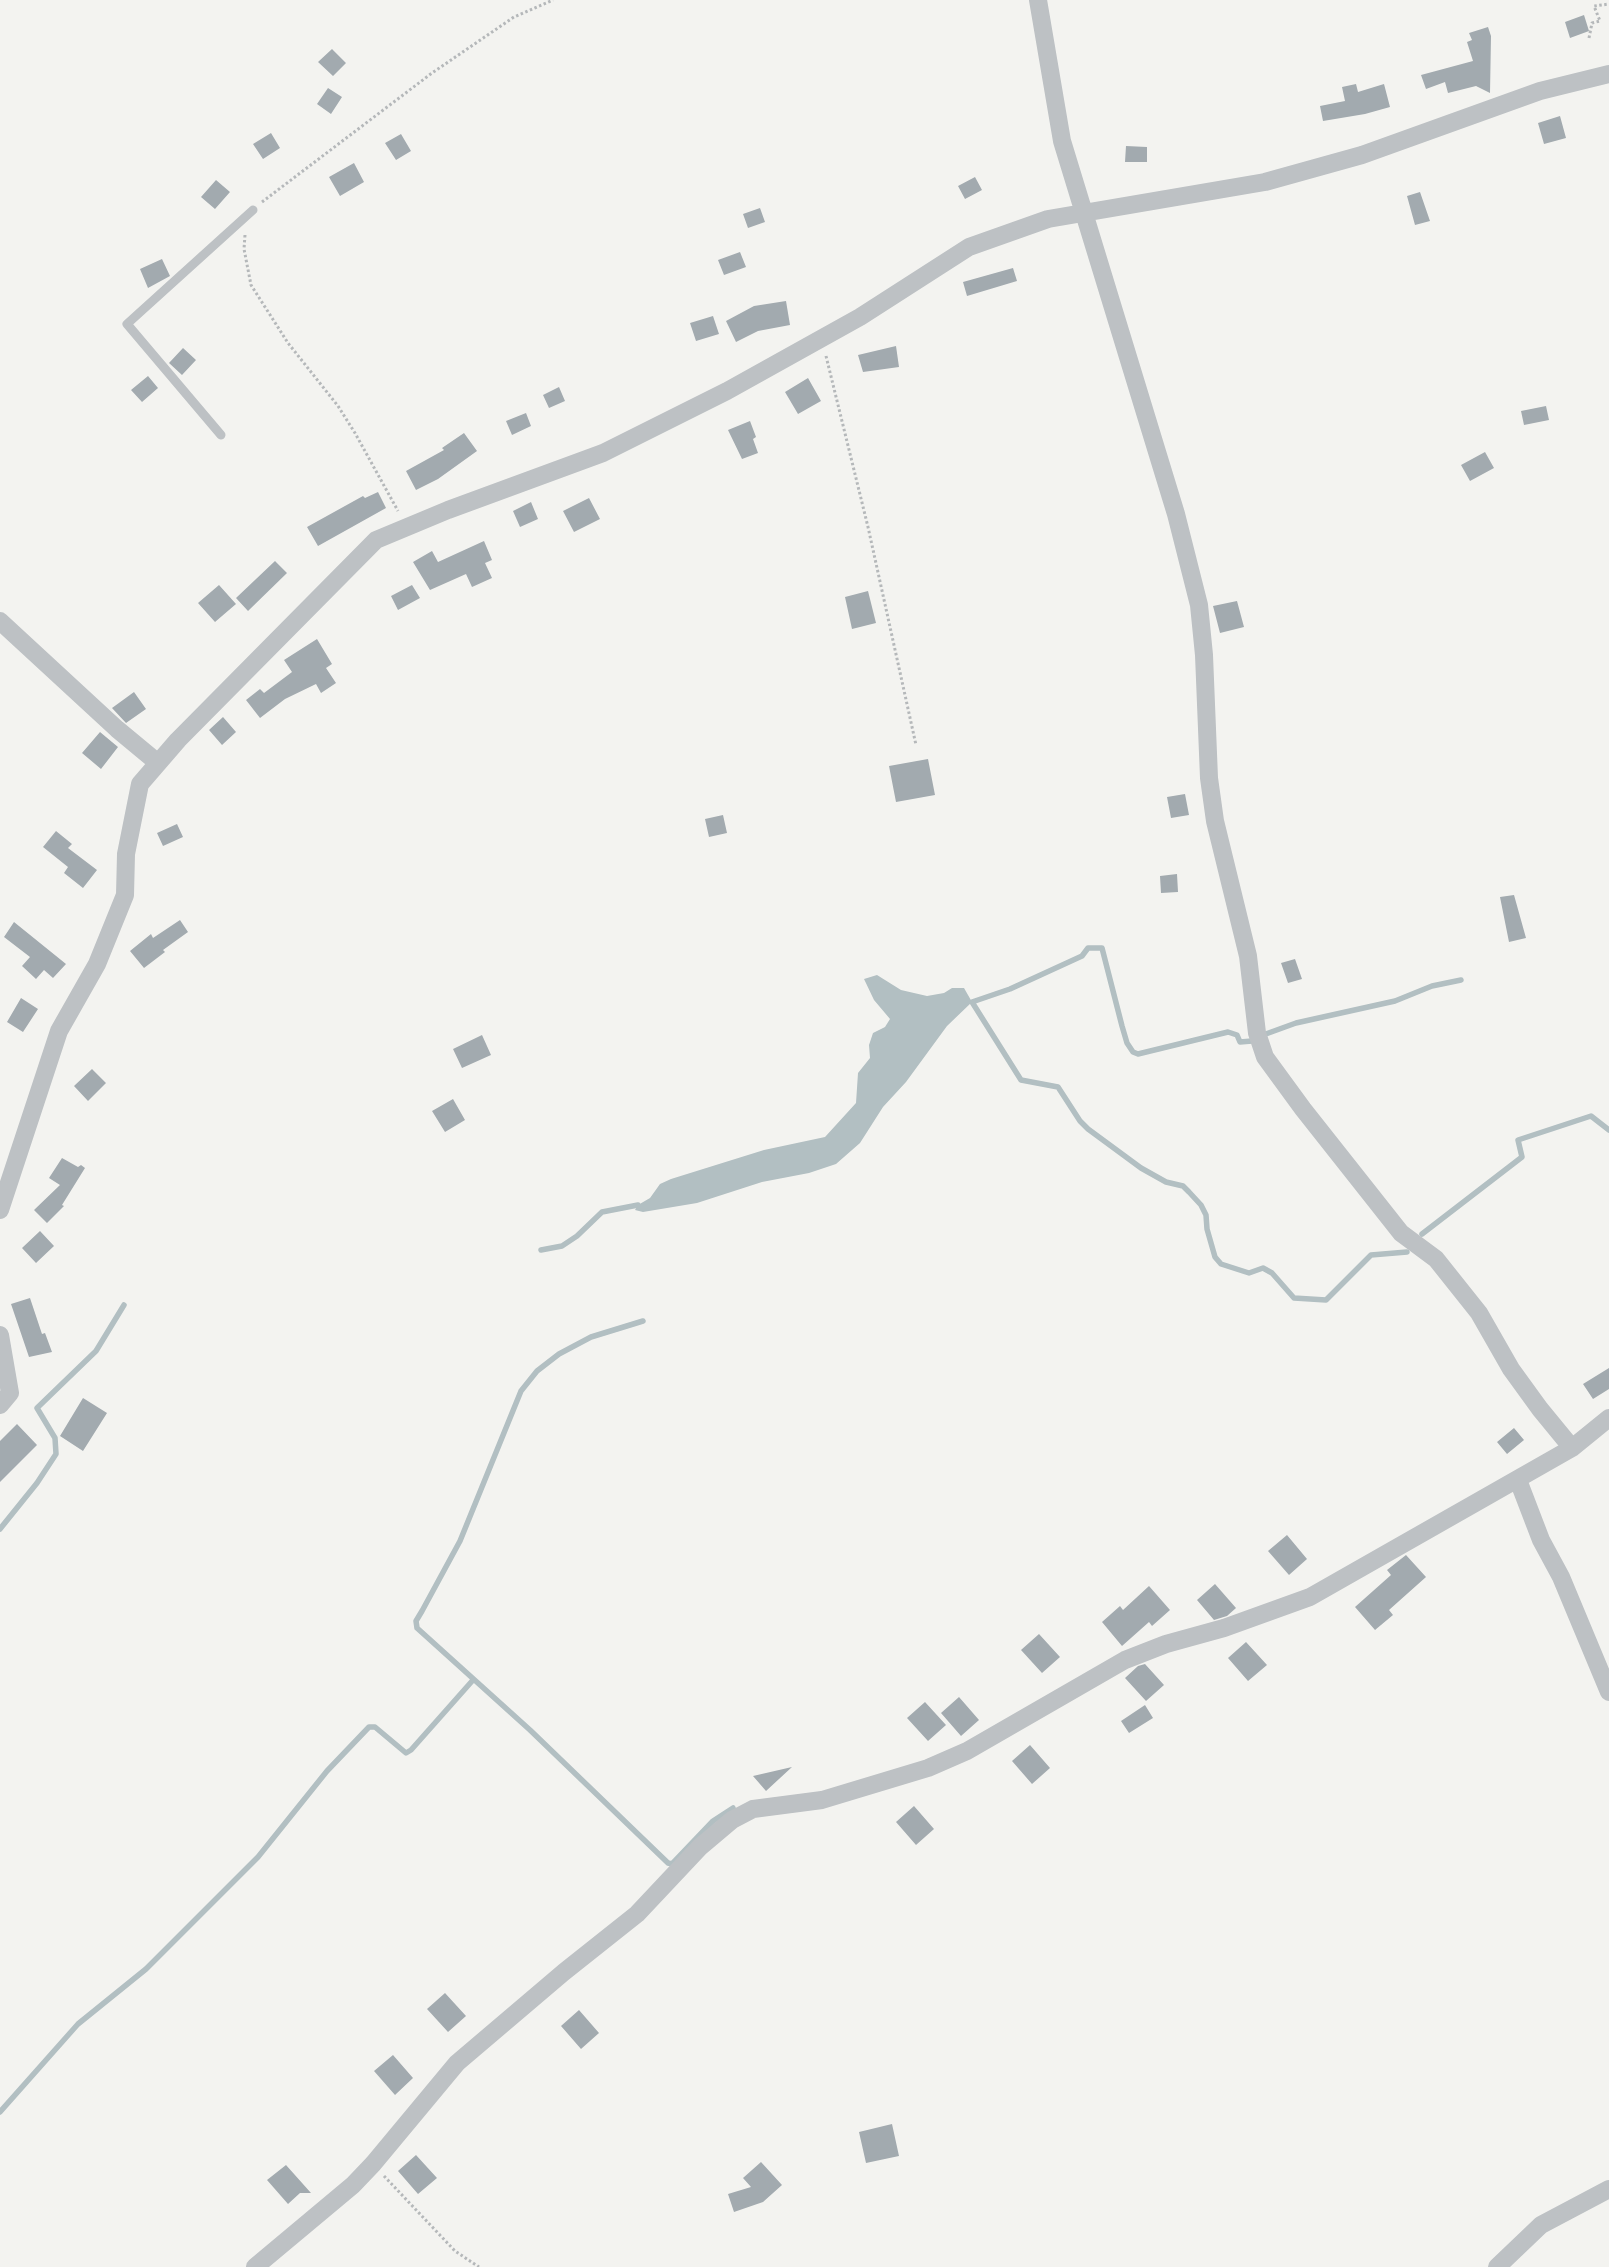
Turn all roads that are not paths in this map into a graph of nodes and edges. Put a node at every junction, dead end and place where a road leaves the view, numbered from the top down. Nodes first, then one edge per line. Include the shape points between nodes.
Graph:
1 (1038, 0) edge
2 (1609, 74) edge
3 (253, 210) road end
4 (1084, 212) junction
5 (221, 435) dead end
6 (0, 621) edge
7 (158, 763) junction
8 (0, 1210) edge
9 (0, 1336) edge
10 (0, 1405) edge
11 (1609, 1418) edge
12 (1572, 1448) junction
13 (1518, 1480) junction
14 (1609, 1692) edge
15 (1609, 2188) edge
16 (255, 2267) edge
17 (1497, 2267) edge

1 - 4 street via 1062,141
2 - 4 street via 1540,92 1362,155 1265,182
3 - 5 lane via 127,324
4 - 7 street via 1048,219 969,247 860,317 727,391 603,453 376,540
4 - 12 street via 1176,514 1200,606 1209,778 1215,821 1248,956 1257,1033 1265,1057 1401,1233 1436,1259 1479,1312 1511,1369
6 - 7 street
7 - 8 street via 140,784 126,854 125,895 97,964 59,1031
9 - 10 street via 10,1393
11 - 12 street
12 - 13 street
13 - 14 street via 1541,1540 1561,1577
13 - 16 street via 1310,1597 1125,1660 967,1751 928,1768 822,1800 753,1810 732,1820 700,1847 637,1914 457,2063 373,2164
15 - 17 street via 1541,2225

